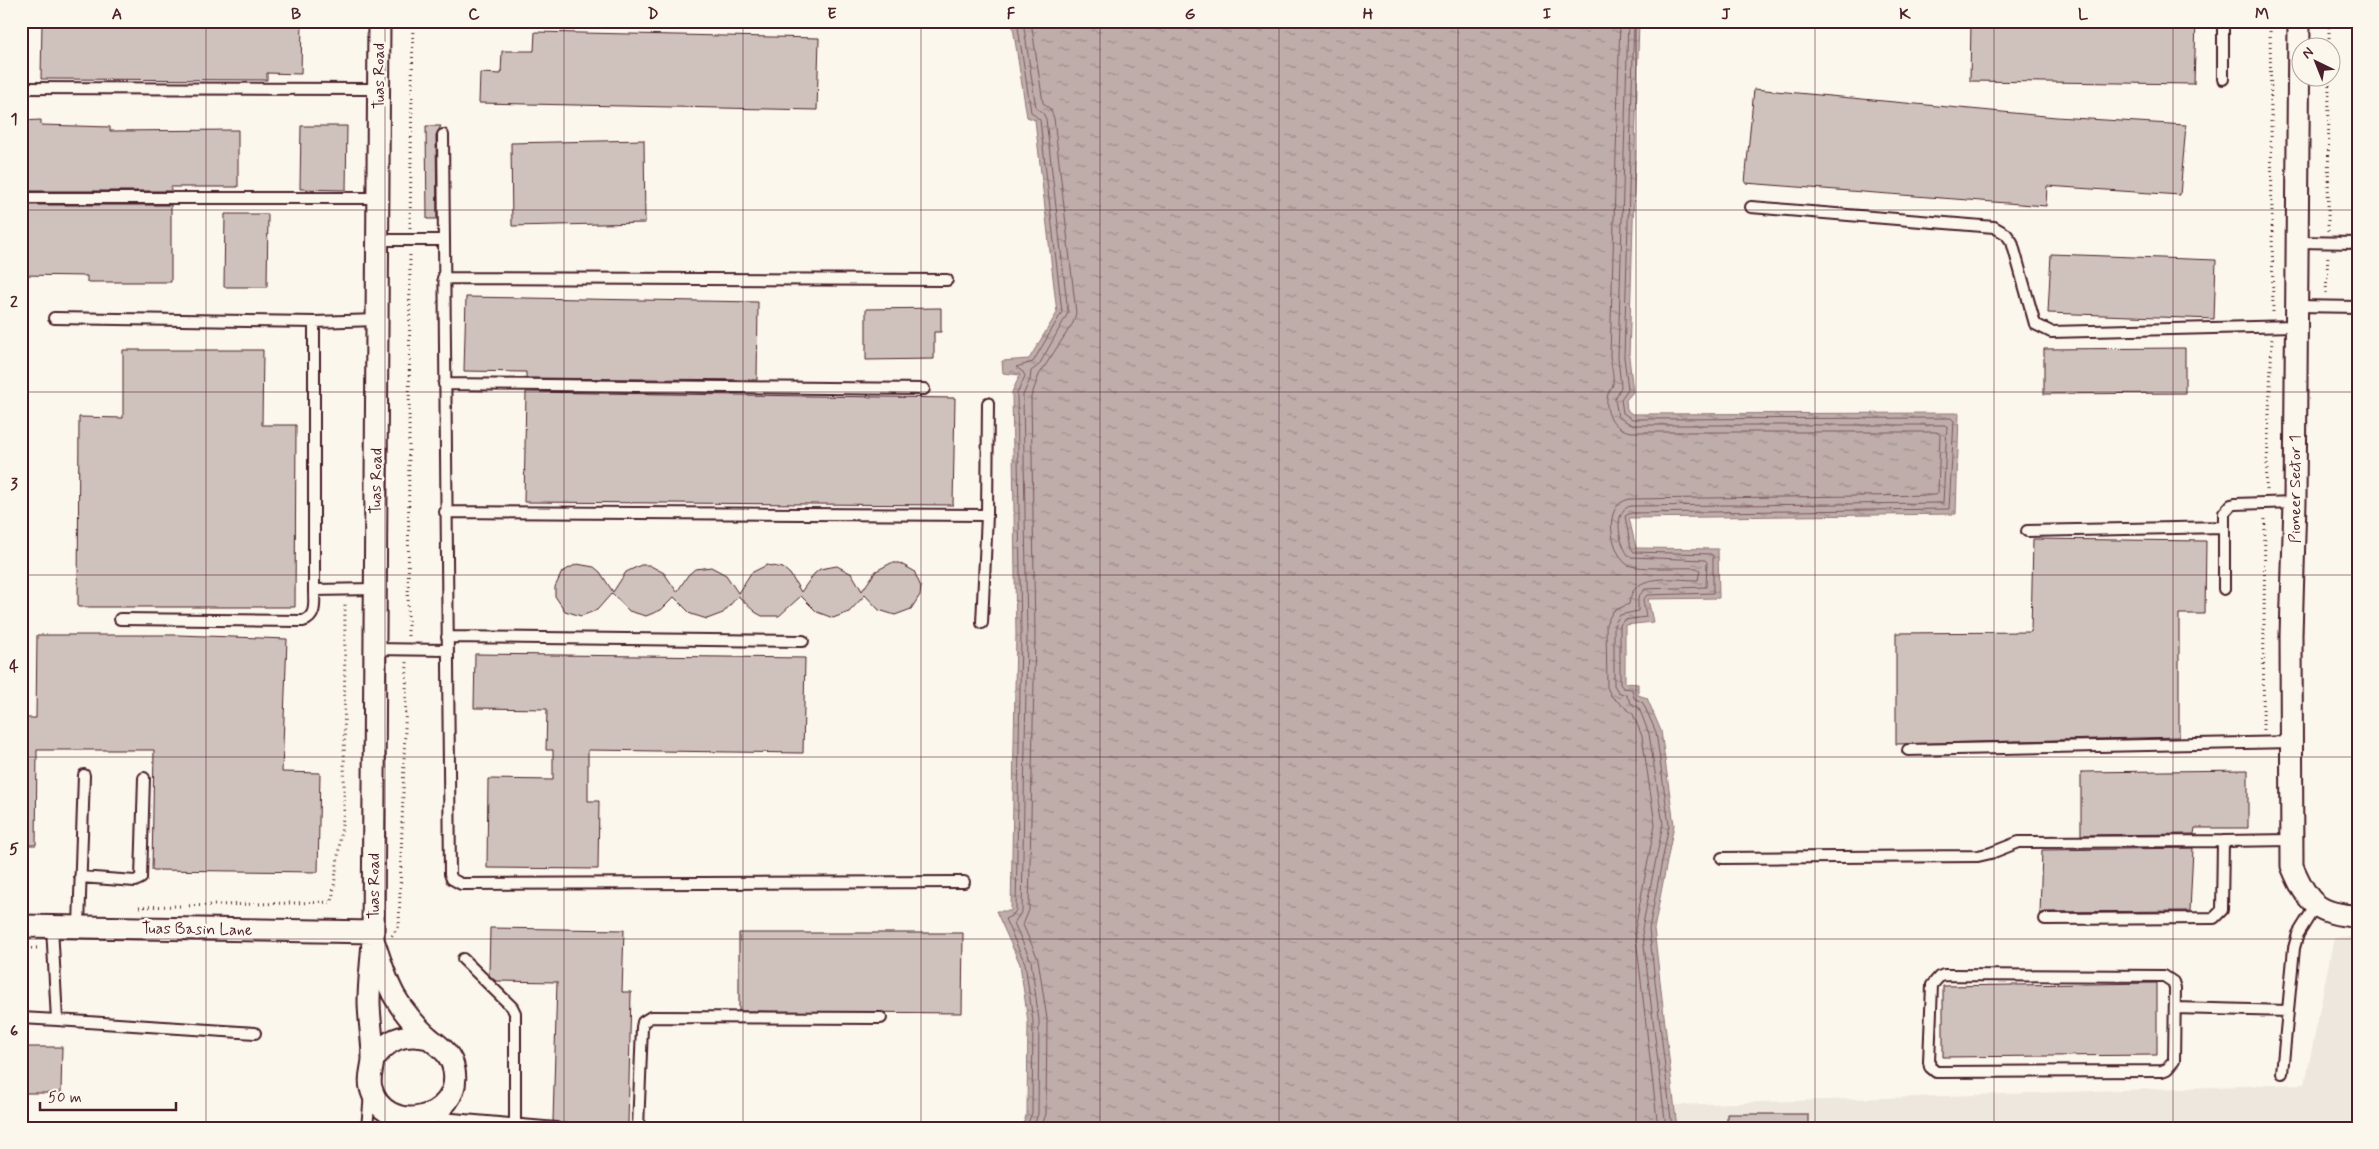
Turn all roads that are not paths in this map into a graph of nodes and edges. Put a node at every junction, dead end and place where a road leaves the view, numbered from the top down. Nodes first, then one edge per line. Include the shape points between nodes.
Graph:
1 (378, 21) edge
2 (2223, 21) edge
3 (2298, 21) edge
4 (2223, 80) dead end
5 (21, 88) edge
6 (378, 89) junction
7 (443, 136) dead end
8 (21, 198) edge
9 (378, 198) junction
10 (1751, 207) dead end
11 (377, 240) junction
12 (443, 240) junction
13 (2297, 242) junction
14 (2358, 243) edge
15 (443, 278) junction
16 (947, 280) dead end
17 (2358, 307) edge
18 (2297, 316) junction
19 (54, 318) dead end
20 (377, 320) junction
21 (314, 322) junction
22 (444, 384) junction
23 (924, 389) dead end
24 (988, 403) dead end
25 (2295, 502) junction
26 (446, 512) junction
27 (987, 515) junction
28 (2224, 527) junction
29 (2027, 531) dead end
30 (375, 589) junction
31 (2224, 589) dead end
32 (314, 590) junction
33 (120, 619) dead end
34 (982, 623) dead end
35 (447, 637) junction
36 (802, 641) dead end
37 (373, 649) junction
38 (447, 650) junction
39 (2293, 742) junction
40 (1908, 750) dead end
41 (84, 775) dead end
42 (144, 778) dead end
43 (2292, 840) junction
44 (2223, 841) junction
45 (1722, 858) dead end
46 (80, 877) junction
47 (964, 882) dead end
48 (2316, 905) junction
49 (2358, 916) edge
50 (2045, 920) dead end
51 (21, 926) edge
52 (52, 926) junction
53 (78, 926) junction
54 (374, 940) junction
55 (463, 959) dead end
56 (2175, 1008) junction
57 (2288, 1010) junction
58 (21, 1018) edge
59 (881, 1018) dead end
60 (57, 1020) junction
61 (256, 1033) dead end
62 (429, 1038) junction
63 (373, 1060) junction
64 (2282, 1073) dead end
65 (371, 1088) junction
66 (428, 1116) junction
67 (474, 1124) edge
68 (516, 1124) junction
69 (367, 1128) edge
70 (556, 1128) edge
71 (638, 1128) edge

1 - 6 street, Tuas Road
2 - 4 lane
3 - 13 street, Pioneer Sector 1
5 - 6 lane
6 - 9 street, Tuas Road
7 - 12 lane
8 - 9 lane
9 - 11 street, Tuas Road
10 - 18 lane via 1994,227 2012,242 2035,324 2051,332 2273,327
11 - 12 lane
11 - 20 street, Tuas Road
12 - 15 lane
13 - 14 lane
13 - 18 street, Pioneer Sector 1
15 - 16 lane
15 - 22 lane
17 - 18 lane via 2326,306
18 - 25 street, Pioneer Sector 1
19 - 21 lane
20 - 21 lane
20 - 30 street, Tuas Road
21 - 32 lane
22 - 23 lane
22 - 26 lane
24 - 27 lane
25 - 28 lane via 2231,505 2224,513
25 - 39 street, Pioneer Sector 1 via 2291,635
26 - 27 lane
26 - 35 lane
27 - 34 lane
28 - 29 lane
28 - 31 lane
30 - 32 lane
30 - 37 street, Tuas Road
32 - 33 lane via 314,611 308,620 303,621
35 - 36 lane
35 - 38 lane
37 - 38 lane
37 - 54 street, Tuas Road
38 - 47 lane via 450,874 456,882
39 - 40 lane
39 - 43 street, Pioneer Sector 1
41 - 46 lane
42 - 46 lane via 141,878
43 - 44 lane
43 - 48 street, Pioneer Sector 1 via 2292,866 2301,888
44 - 45 lane via 2019,842 1978,856
44 - 50 lane via 2222,910 2214,918
46 - 53 lane
48 - 49 street, Pioneer Sector 1 via 2335,915
48 - 57 lane via 2298,934 2294,948
51 - 52 street, Tuas Basin Lane
52 - 53 street, Tuas Basin Lane
52 - 60 lane
53 - 54 street, Tuas Basin Lane
54 - 62 street, Tuas Road via 395,997
54 - 63 street, Tuas Road via 369,1001
55 - 68 lane via 515,1013
56 - 56 lane via 2173,982 2164,976 1944,975 1932,985 1929,1062 1933,1071 1940,1073 2162,1072 2174,1061
56 - 57 lane
57 - 64 lane
58 - 60 lane
59 - 71 lane via 651,1017 642,1027
60 - 61 lane
62 - 63 street via 416,1034 390,1040
62 - 66 street, Tuas Road via 450,1056 454,1084 449,1098
63 - 65 street, Tuas Road
65 - 66 street via 377,1101 400,1118 414,1120
65 - 69 lane
66 - 67 lane
67 - 68 lane
68 - 70 lane

